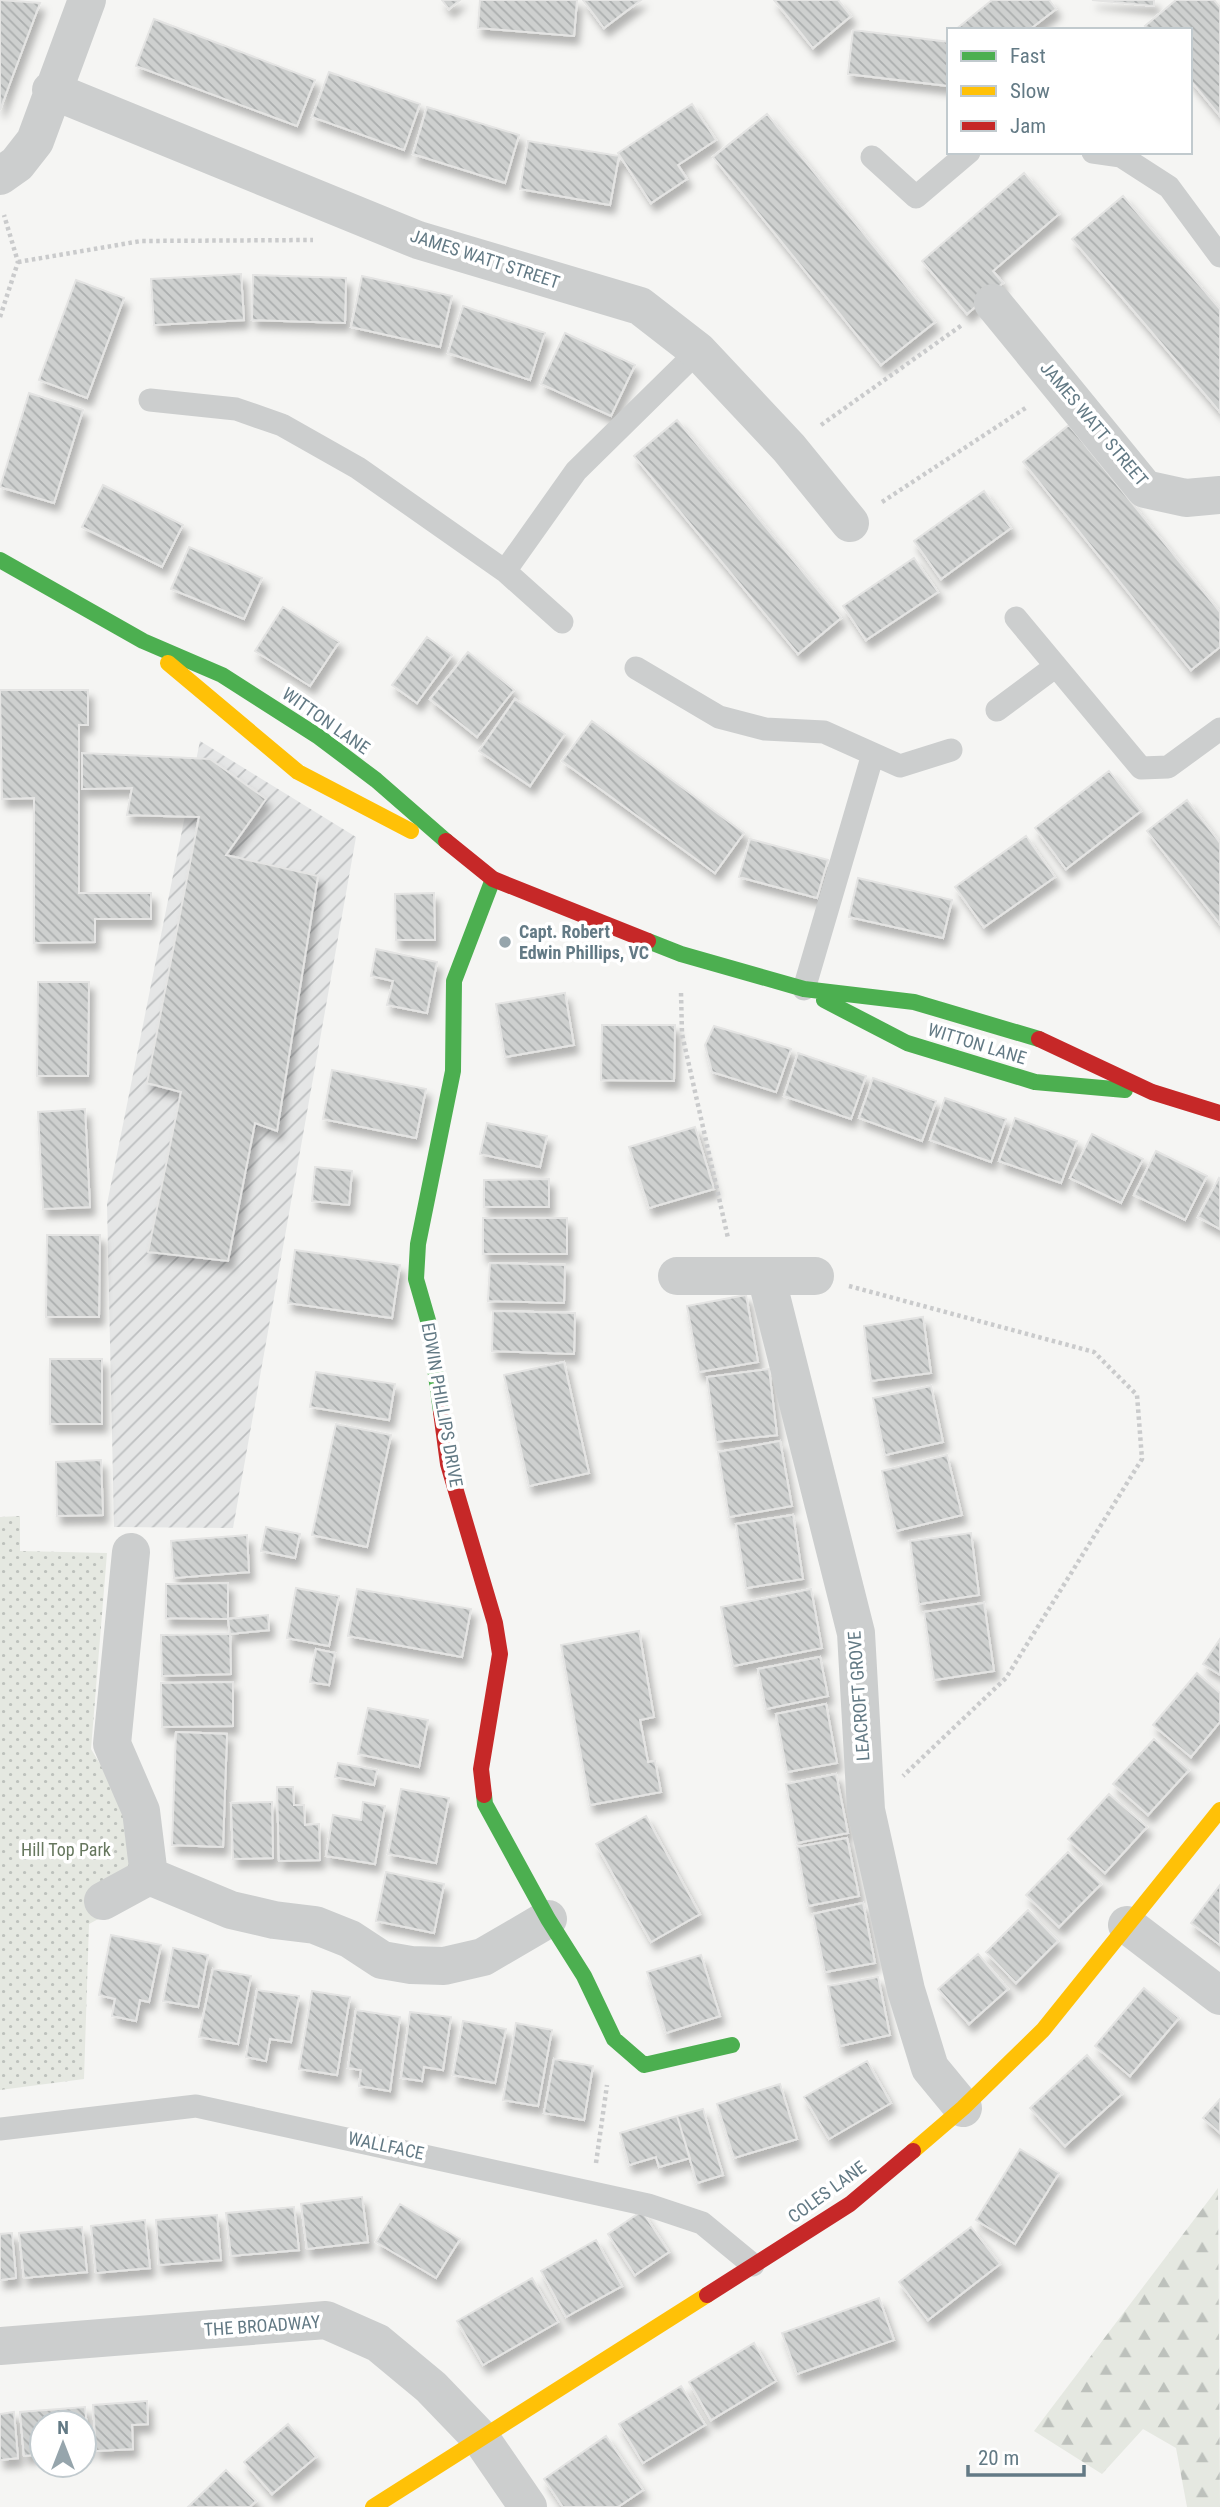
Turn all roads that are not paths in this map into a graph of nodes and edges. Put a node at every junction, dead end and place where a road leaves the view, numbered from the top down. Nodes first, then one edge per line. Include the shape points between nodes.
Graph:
1 (87, 0) edge
2 (51, 90) junction
3 (967, 154) edge
4 (1107, 154) edge
5 (872, 157) dead end
6 (2, 194) edge
7 (1220, 256) edge
8 (993, 303) road end
9 (698, 351) junction
10 (150, 400) dead end
11 (1220, 495) edge
12 (850, 523) road end
13 (0, 560) edge
14 (505, 571) junction
15 (36, 599) dead end
16 (96, 616) junction
17 (1016, 618) dead end
18 (562, 622) dead end
19 (143, 641) junction
20 (1056, 666) junction
21 (636, 668) dead end
22 (996, 710) dead end
23 (1220, 729) edge
24 (951, 750) dead end
25 (873, 754) junction
26 (468, 861) junction
27 (493, 879) junction
28 (804, 989) junction
29 (1152, 1093) junction
30 (1220, 1114) edge
31 (677, 1276) dead end
32 (752, 1276) junction
33 (815, 1276) road end
34 (131, 1552) dead end
35 (1220, 1810) edge
36 (149, 1875) junction
37 (103, 1901) dead end
38 (548, 1919) junction
39 (1127, 1924) junction
40 (1220, 1996) edge
41 (732, 2045) dead end
42 (963, 2108) junction
43 (0, 2129) edge
44 (753, 2266) junction
45 (0, 2346) edge
46 (482, 2440) junction
47 (373, 2507) edge
48 (528, 2507) edge

1 - 2 street
2 - 6 street via 34,141
2 - 9 street, JAMES WATT STREET via 418,240 640,306
3 - 5 lane via 916,197
4 - 7 lane via 1121,156 1169,187
8 - 11 street, JAMES WATT STREET via 1145,489 1186,498
9 - 12 street, JAMES WATT STREET via 789,448
9 - 14 lane via 576,471
10 - 14 lane via 236,409 282,425 358,468
13 - 16 street, WITTON LANE
14 - 18 lane
15 - 16 street, WITTON LANE
16 - 19 street, WITTON LANE
17 - 20 lane
19 - 26 street, WITTON LANE via 298,772
19 - 26 street, WITTON LANE via 222,675 319,737
20 - 22 lane
20 - 23 lane via 1141,768 1168,767
21 - 25 lane via 719,717 765,729 824,732
24 - 25 lane via 900,766
25 - 28 lane
26 - 27 street, WITTON LANE
27 - 28 street, WITTON LANE via 681,954
27 - 38 street, EDWIN PHILLIPS DRIVE via 454,981 453,1070 418,1244 416,1279 429,1324 448,1464 500,1654 481,1769 485,1804
28 - 29 street, WITTON LANE via 914,1002 1041,1040
28 - 29 street, WITTON LANE via 906,1043 1035,1082
29 - 30 street, WITTON LANE
31 - 32 street
32 - 33 street
32 - 42 street, LEACROFT GROVE via 856,1633 866,1810 906,1990 930,2068
34 - 36 street via 111,1744 141,1811
35 - 39 street, COLES LANE
36 - 37 street
36 - 38 street via 231,1910 315,1924 382,1960 411,1965 444,1966 483,1957
38 - 41 street, EDWIN PHILLIPS DRIVE via 614,2039 644,2065
39 - 40 street
39 - 42 street, COLES LANE via 1043,2030
42 - 44 street, COLES LANE via 850,2204
43 - 44 lane, WALLFACE via 196,2106 648,2205 702,2223
44 - 46 street, COLES LANE
45 - 46 street, THE BROADWAY via 326,2320 378,2343 431,2387
46 - 47 street, COLES LANE
46 - 48 street, THE BROADWAY

